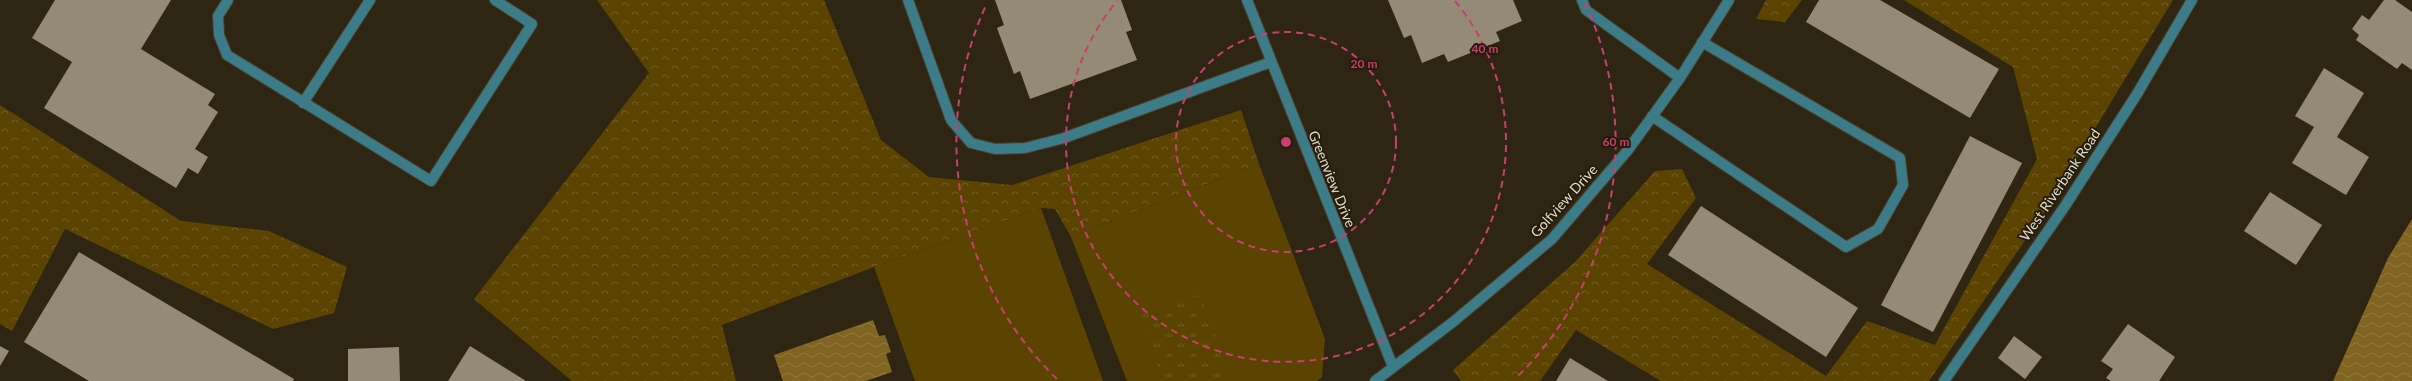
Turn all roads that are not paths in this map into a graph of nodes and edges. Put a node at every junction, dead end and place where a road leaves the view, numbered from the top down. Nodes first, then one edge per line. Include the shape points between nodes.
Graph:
1 (228, 0) edge
2 (370, 0) edge
3 (495, 0) edge
4 (908, 0) edge
5 (1247, 0) edge
6 (1582, 0) edge
7 (1729, 0) edge
8 (2192, 0) edge
9 (1702, 42) junction
10 (1270, 62) junction
11 (1680, 78) junction
12 (303, 103) junction
13 (1652, 116) junction
14 (1393, 368) junction
15 (1375, 381) edge
16 (1944, 381) edge

1 - 12 street via 218,16 220,35 227,55
2 - 12 street
3 - 12 street via 532,24 430,181
4 - 10 street via 951,120 971,143 995,149 1025,148 1064,138
5 - 10 street, Greenview Drive
6 - 11 street via 1586,10
7 - 9 street, Golfview Drive
8 - 16 street, West Riverbank Road via 2137,94 2069,199
9 - 11 street, Golfview Drive
9 - 13 street via 1900,158 1903,186 1878,230 1846,247
10 - 14 street, Greenview Drive
11 - 13 street, Golfview Drive
13 - 14 street, Golfview Drive via 1628,150 1552,239 1453,322
14 - 15 street, Golfview Drive

